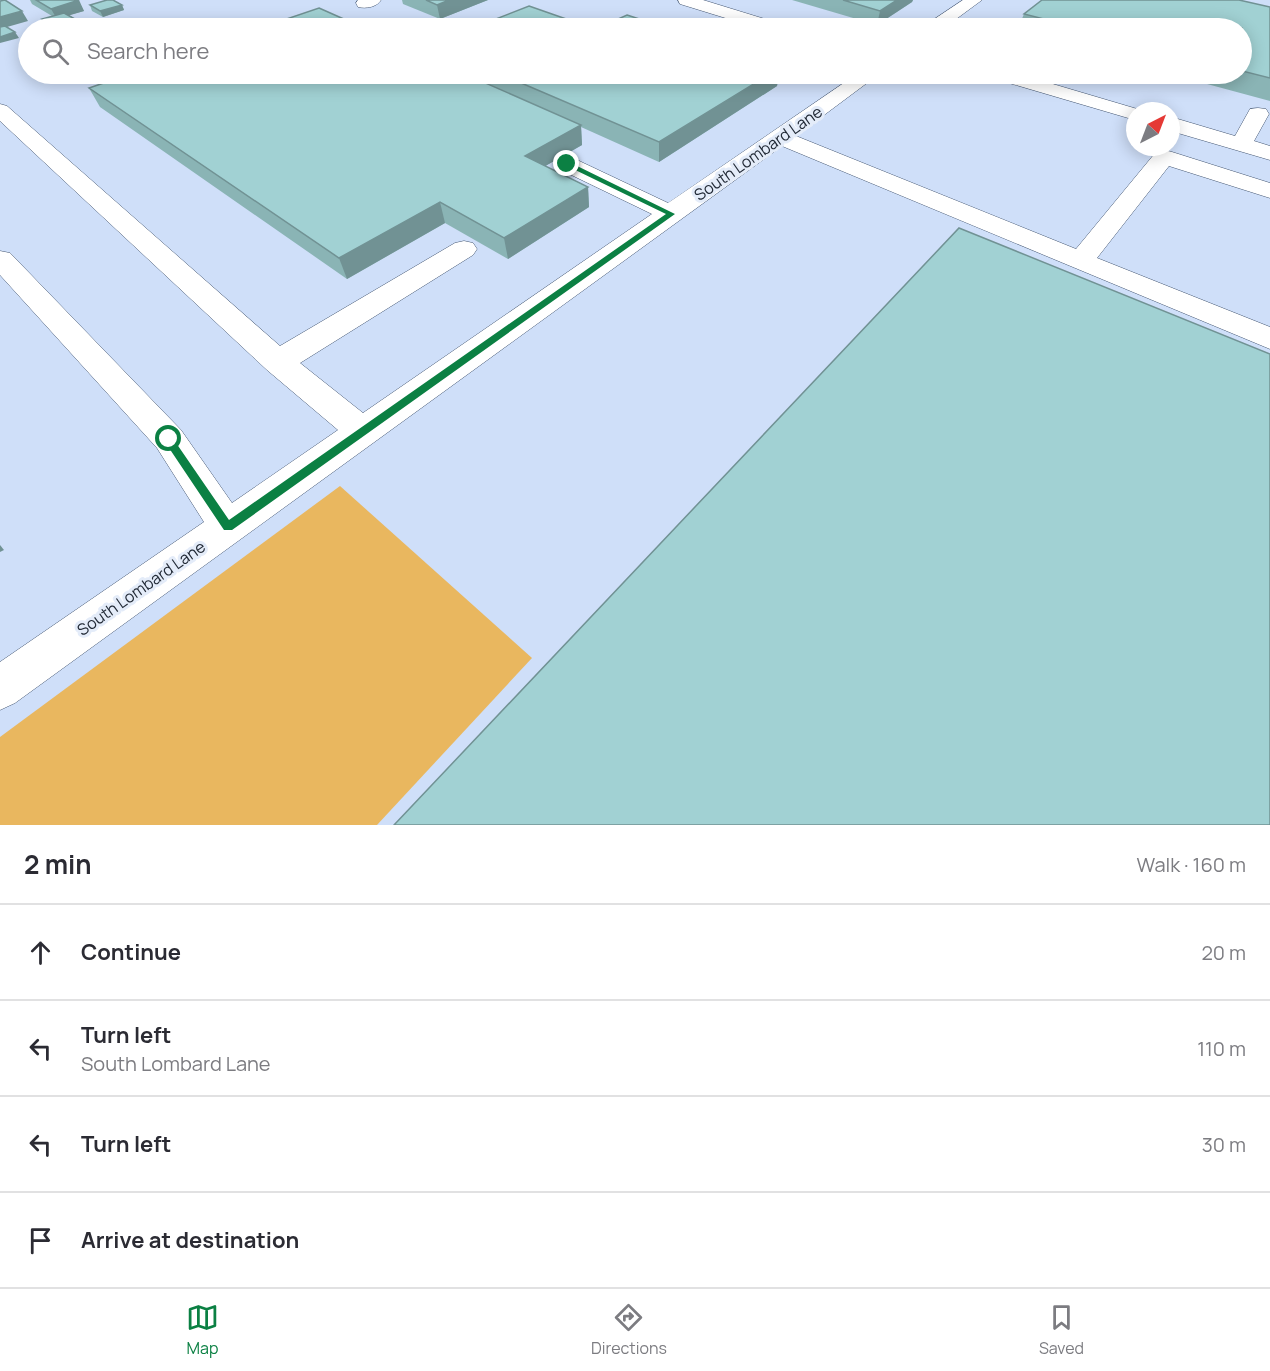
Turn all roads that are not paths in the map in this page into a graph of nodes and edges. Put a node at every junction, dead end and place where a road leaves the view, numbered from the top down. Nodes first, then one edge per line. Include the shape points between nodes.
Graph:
1 (686, 0) edge
2 (974, 0) edge
3 (743, 18) edge
4 (948, 18) edge
5 (855, 84) edge
6 (1033, 84) edge
7 (0, 110) edge
8 (1126, 111) edge
9 (1258, 114) dead end
10 (1180, 127) edge
11 (781, 138) junction
12 (1241, 145) junction
13 (1270, 153) edge
14 (567, 164) edge
15 (1270, 191) edge
16 (672, 214) junction
17 (464, 249) dead end
18 (0, 259) edge
19 (1080, 261) junction
20 (1270, 339) edge
21 (278, 362) junction
22 (363, 432) junction
23 (228, 527) junction
24 (0, 688) edge

1 - 3 street
2 - 4 street
5 - 11 street, South Lombard Lane
6 - 8 street
7 - 21 street
9 - 12 street
10 - 12 street
11 - 16 street, South Lombard Lane
11 - 19 street
12 - 13 street
14 - 16 street
15 - 19 street via 1164,157
16 - 22 street, South Lombard Lane
17 - 21 street
18 - 23 street via 169,439
19 - 20 street
21 - 22 street
22 - 23 street, South Lombard Lane
23 - 24 street, South Lombard Lane

